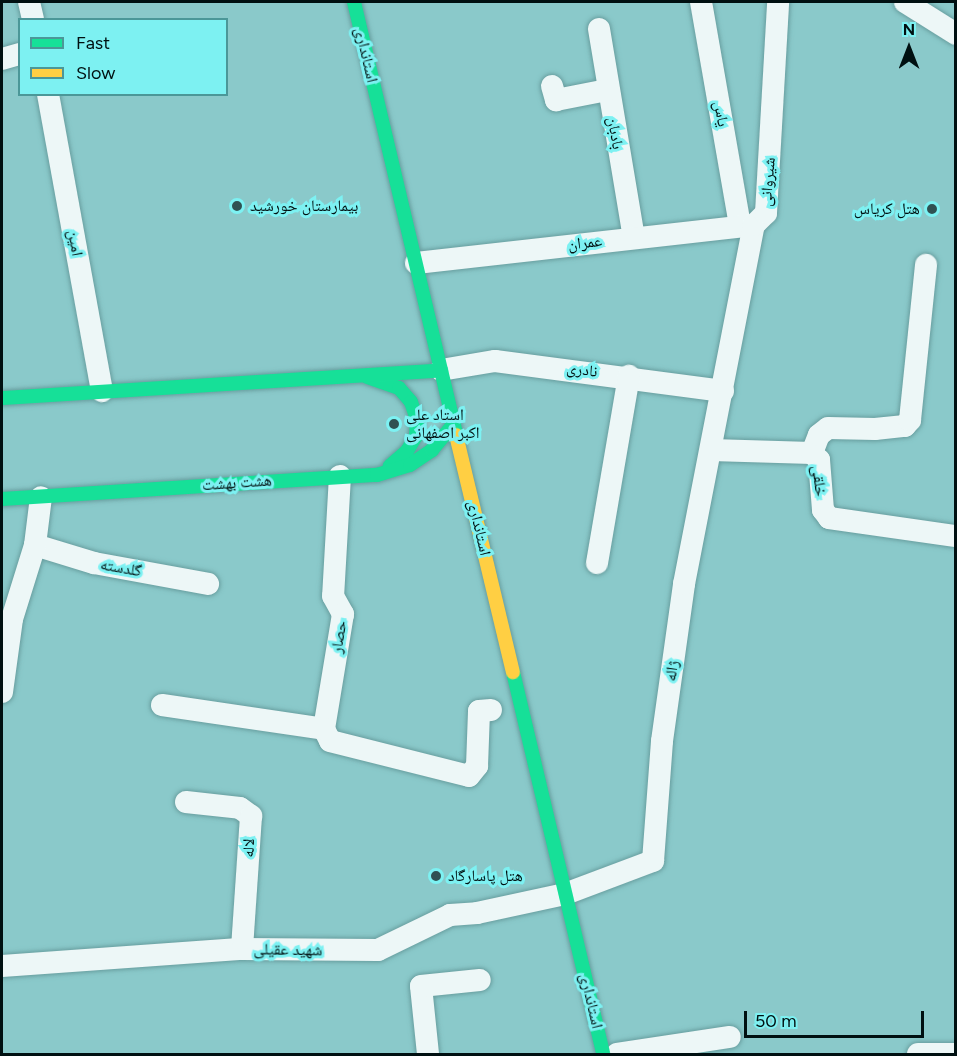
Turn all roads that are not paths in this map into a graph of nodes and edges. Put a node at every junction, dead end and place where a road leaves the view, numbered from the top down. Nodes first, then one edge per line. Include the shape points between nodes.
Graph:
1 (29, 2) edge
2 (354, 2) edge
3 (701, 2) edge
4 (778, 2) edge
5 (905, 2) edge
6 (33, 18) edge
7 (599, 28) dead end
8 (956, 34) edge
9 (18, 54) edge
10 (2, 58) edge
11 (552, 86) dead end
12 (607, 90) junction
13 (48, 96) edge
14 (747, 225) junction
15 (634, 238) junction
16 (416, 263) junction
17 (926, 265) dead end
18 (441, 370) junction
19 (629, 376) junction
20 (364, 377) junction
21 (102, 391) junction
22 (723, 391) junction
23 (2, 398) edge
24 (454, 424) junction
25 (711, 450) junction
26 (812, 453) junction
27 (377, 475) junction
28 (340, 476) junction
29 (41, 497) junction
30 (2, 499) edge
31 (956, 536) edge
32 (35, 545) junction
33 (597, 563) dead end
34 (208, 584) dead end
35 (2, 692) edge
36 (162, 705) dead end
37 (491, 710) dead end
38 (324, 729) junction
39 (186, 802) dead end
40 (565, 894) junction
41 (242, 949) junction
42 (2, 966) edge
43 (480, 980) dead end
44 (730, 1037) dead end
45 (428, 1054) edge
46 (603, 1054) edge
47 (617, 1054) edge
48 (918, 1054) edge
49 (956, 1054) edge

1 - 6 street
2 - 16 main road, استانداری
3 - 14 street, یاس
4 - 14 street, شیروانی via 766,213
5 - 8 street
7 - 12 street, بادبان
9 - 10 street
11 - 12 street via 556,100
12 - 15 street, بادبان
13 - 21 street, امین
14 - 15 street, عمران
14 - 22 street, شیروانی
15 - 16 street, عمران
16 - 18 main road, استانداری
17 - 26 street via 910,420 904,426 875,429 828,428 819,435
18 - 19 street, نادری via 495,361
18 - 20 main road
18 - 24 main road, استانداری
19 - 22 street, نادری
19 - 33 street
20 - 21 main road
20 - 27 main road via 382,379 399,388 411,402 417,419 416,436 407,451
21 - 23 main road
22 - 25 street, ژاله
24 - 27 main road, هشت بهشت via 432,450 410,465
24 - 40 main road, استانداری
25 - 26 street, خلقی
25 - 40 street, ژاله via 684,584 662,741 653,861
26 - 31 street, خلقی via 819,460 823,510 829,518
27 - 28 main road, هشت بهشت
28 - 29 main road, هشت بهشت
28 - 38 street, حصار via 333,596 343,614
29 - 30 main road, هشت بهشت
29 - 32 street
32 - 34 street, گلدسته via 94,563
32 - 35 street via 12,619
36 - 38 street
37 - 38 street via 479,711 477,766 469,776 336,746
39 - 41 street, لاله via 240,808 250,816
40 - 41 street, شهید عقیلی via 450,915 378,950
40 - 46 main road, استانداری
41 - 42 street, شهید عقیلی
43 - 45 street via 421,986
44 - 47 street
48 - 49 street

